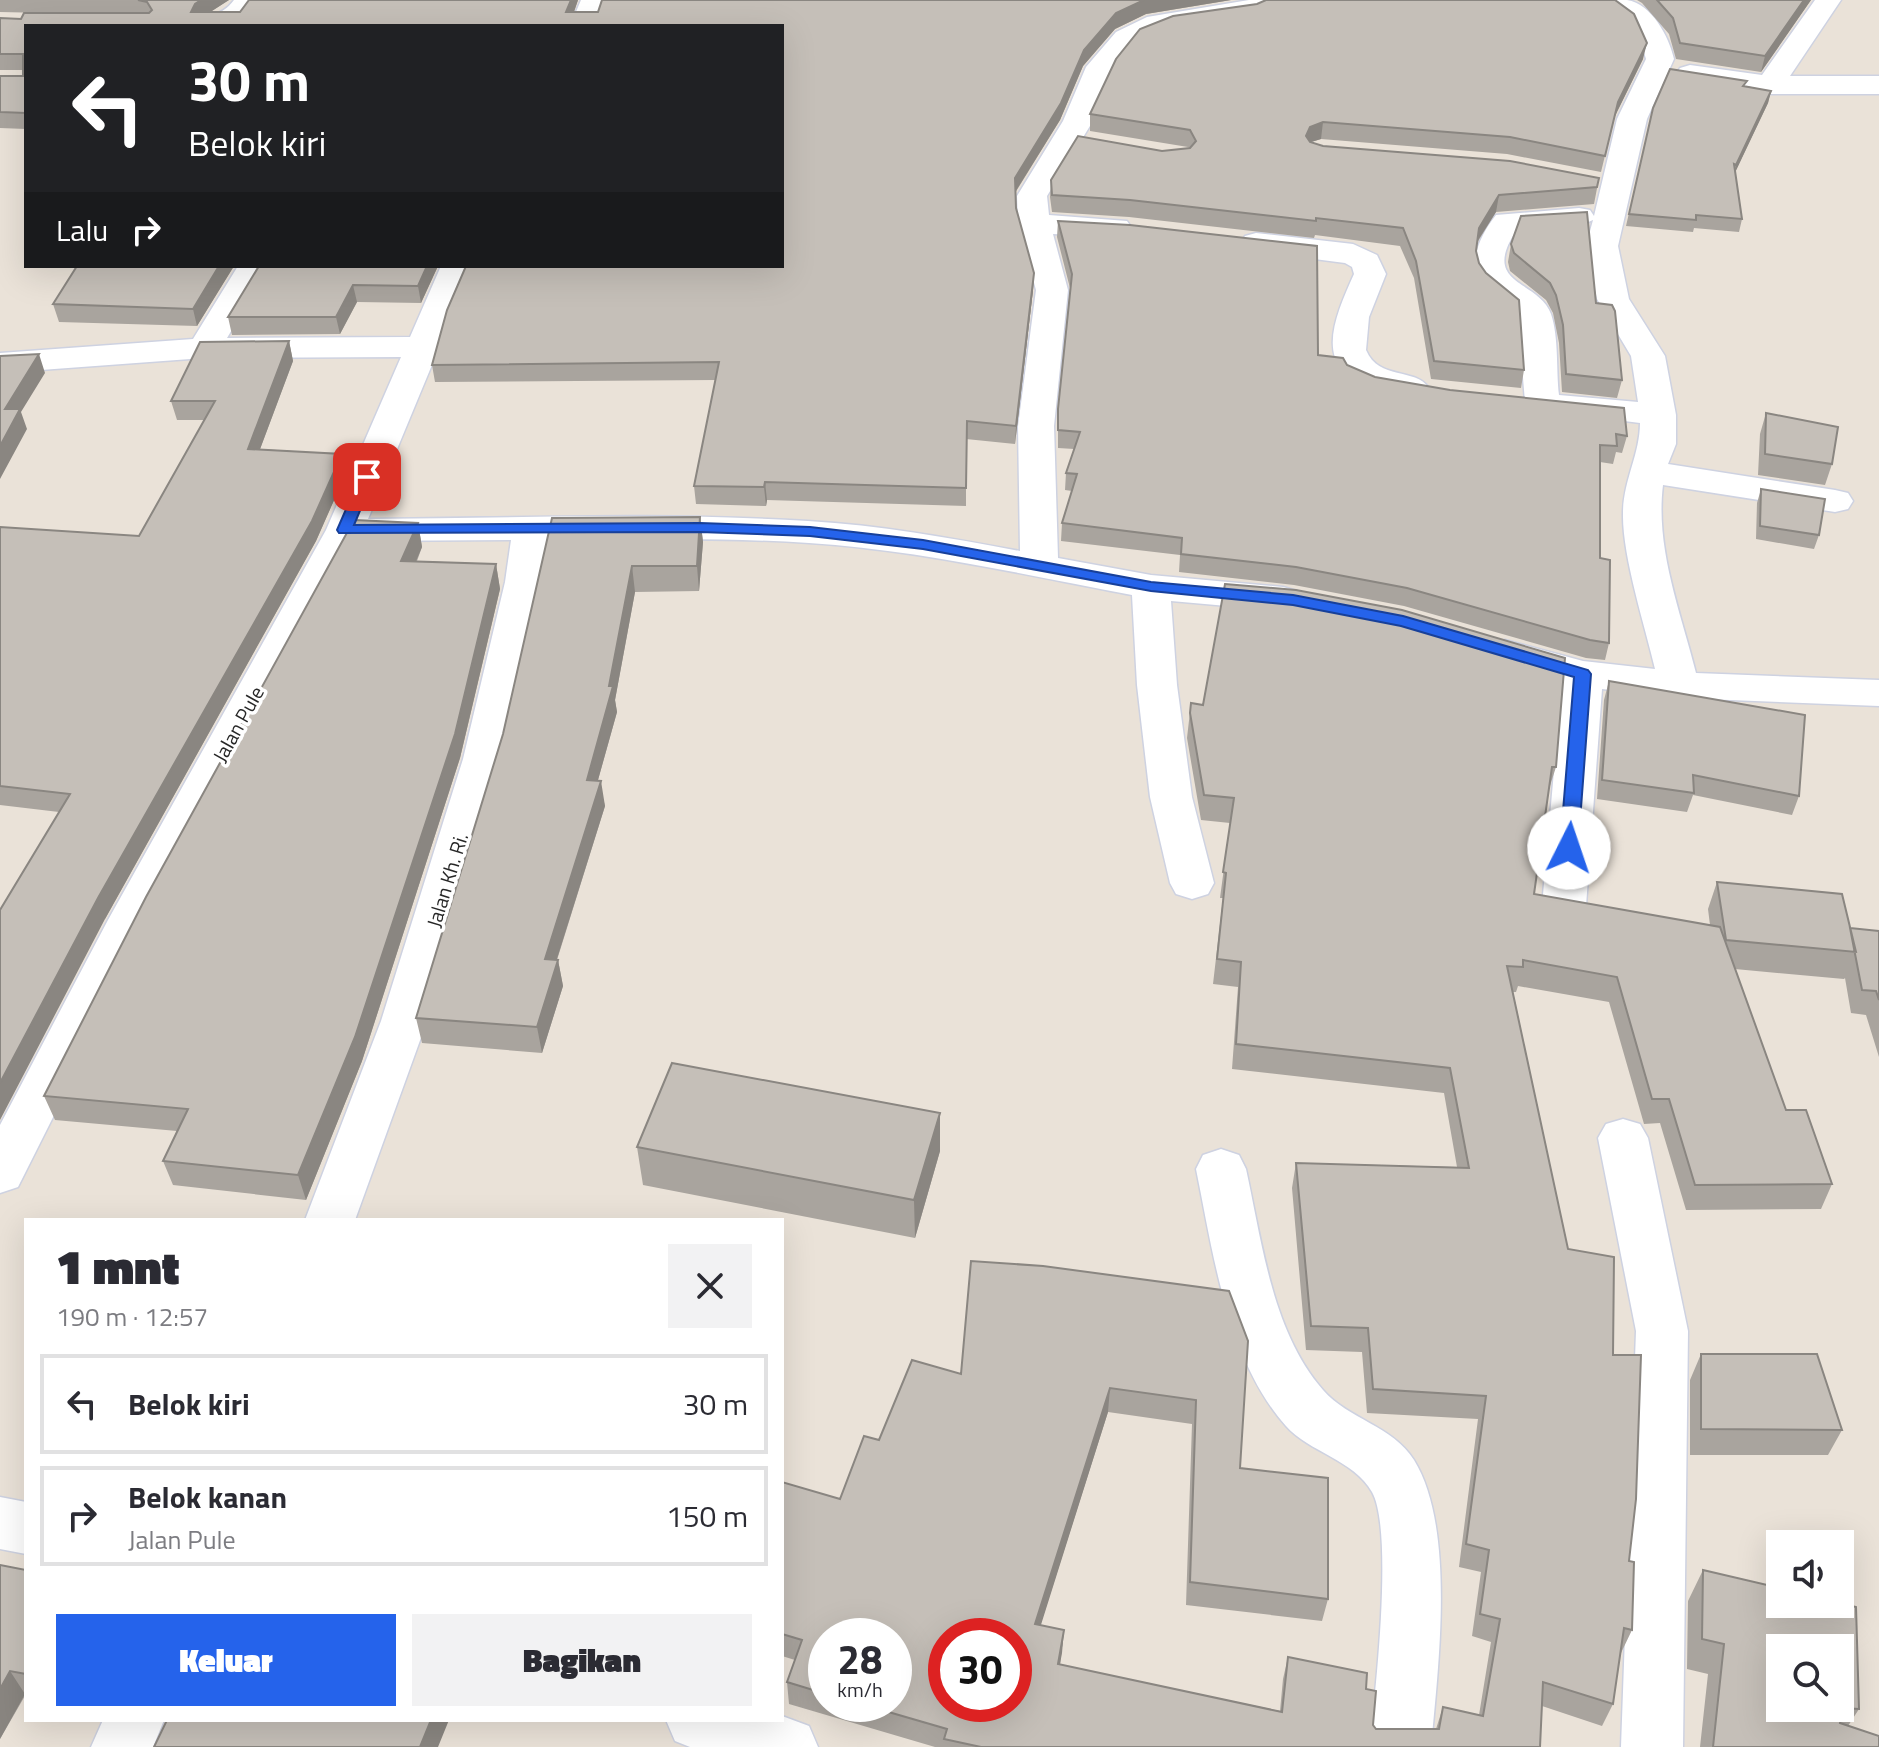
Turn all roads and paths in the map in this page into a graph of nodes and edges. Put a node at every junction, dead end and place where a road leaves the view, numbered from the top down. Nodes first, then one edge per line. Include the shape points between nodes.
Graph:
1 (248, 0) edge
2 (594, 0) edge
3 (1269, 0) edge
4 (1608, 0) edge
5 (1828, 0) edge
6 (218, 24) edge
7 (585, 24) edge
8 (1656, 68) junction
9 (1770, 85) junction
10 (1879, 85) edge
11 (1603, 195) junction
12 (1034, 224) junction
13 (1144, 231) edge
14 (1228, 240) edge
15 (253, 268) edge
16 (456, 268) edge
17 (423, 347) junction
18 (204, 348) junction
19 (0, 363) edge
20 (1447, 394) edge
21 (1658, 415) junction
22 (1647, 472) junction
23 (1835, 501) dead end
24 (345, 530) junction
25 (531, 530) junction
26 (1039, 566) junction
27 (1151, 587) junction
28 (1325, 606) edge
29 (1476, 644) edge
30 (1583, 674) junction
31 (1679, 685) junction
32 (1879, 693) edge
33 (1192, 883) dead end
34 (1564, 906) edge
35 (1623, 1138) dead end
36 (1221, 1169) dead end
37 (0, 1173) edge
38 (331, 1218) edge
39 (0, 1523) edge
40 (24, 1528) edge
41 (133, 1722) edge
42 (703, 1722) edge
43 (122, 1747) edge
44 (787, 1747) edge
45 (1400, 1747) edge
46 (1652, 1747) edge

1 - 6 street via 234,19
2 - 7 street
3 - 12 street via 1253,9 1147,25 1126,38 1100,67 1078,121 1080,141 1032,196
4 - 8 street via 1641,18 1654,38 1660,59
5 - 9 street
8 - 9 street
8 - 11 street
9 - 10 street
11 - 21 street via 1602,246 1613,299 1648,356
11 - 21 street via 1507,222 1494,240 1493,276 1523,297 1535,317 1526,400
12 - 13 street
12 - 26 street via 1052,290 1036,426
14 - 20 street via 1353,254 1366,262 1370,274 1352,315 1349,357 1358,372 1385,384
15 - 18 street
16 - 17 street, Jalan Pule
17 - 18 street
17 - 24 street, Jalan Pule
18 - 19 street
21 - 22 street via 1658,444
22 - 23 street
22 - 31 street via 1641,513 1646,549
24 - 25 street
24 - 37 street, Jalan Pule via 130,920
25 - 26 street via 810,532 923,544
25 - 38 street, Jalan Kh. Ri. via 484,759 404,1021
26 - 27 street
27 - 28 street
27 - 33 street via 1171,797
29 - 30 street
30 - 31 street
30 - 34 street
31 - 32 street
35 - 46 street via 1662,1331
36 - 45 street via 1246,1282 1274,1360 1304,1408 1385,1462 1401,1492 1408,1533 1411,1635
39 - 40 street
41 - 43 street
42 - 44 street

